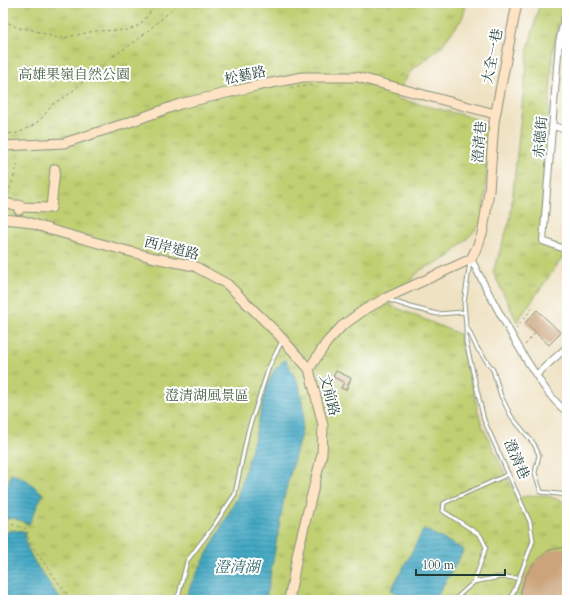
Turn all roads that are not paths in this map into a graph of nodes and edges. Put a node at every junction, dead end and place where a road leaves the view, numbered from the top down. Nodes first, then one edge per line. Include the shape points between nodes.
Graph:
1 (518, 3) edge
2 (567, 9) edge
3 (559, 42) junction
4 (567, 44) edge
5 (495, 114) junction
6 (553, 126) junction
7 (567, 130) edge
8 (3, 146) edge
9 (56, 169) dead end
10 (4, 202) edge
11 (19, 207) junction
12 (3, 218) edge
13 (17, 220) junction
14 (567, 250) edge
15 (471, 259) junction
16 (386, 298) junction
17 (465, 312) junction
18 (466, 325) junction
19 (283, 340) junction
20 (567, 347) edge
21 (309, 368) junction
22 (536, 375) junction
23 (567, 412) edge
24 (509, 474) junction
25 (567, 495) edge
26 (518, 578) junction
27 (474, 582) junction
28 (174, 600) edge
29 (289, 600) edge
30 (454, 600) edge
31 (509, 600) edge

1 - 5 street, 大全一巷
2 - 3 street, 赤德街
3 - 4 street
3 - 6 street, 赤德街
5 - 8 street, 松藝路 via 357,77 303,77 180,104 64,143
5 - 15 street, 澄清巷 via 483,231
6 - 7 street
6 - 14 street, 赤德街 via 543,241
9 - 11 street via 51,208
10 - 11 street
11 - 13 street
12 - 13 street, 西岸道路
13 - 19 street, 西岸道路 via 116,248 194,266 227,284
15 - 16 street, 文前路
15 - 17 lane, 澄清巷 via 464,303
15 - 22 street via 509,332
16 - 17 lane via 437,314
16 - 21 street, 文前路 via 342,326
17 - 18 lane, 澄清巷
18 - 24 lane, 澄清巷 via 466,342 484,420
18 - 25 lane, 澄清巷 via 477,348 493,370 501,396 511,416 534,444 539,455 535,473 541,492
19 - 21 street, 西岸道路
19 - 28 lane via 269,366 248,431 235,494 187,561 179,594
20 - 22 street
21 - 29 street, 文前路 via 323,425 322,454 298,551
22 - 23 street
24 - 26 lane, 澄清巷 via 530,522 533,541
24 - 27 lane via 444,503 443,511 480,534 486,547
26 - 27 lane via 500,577
26 - 31 lane, 澄清巷
27 - 30 lane

